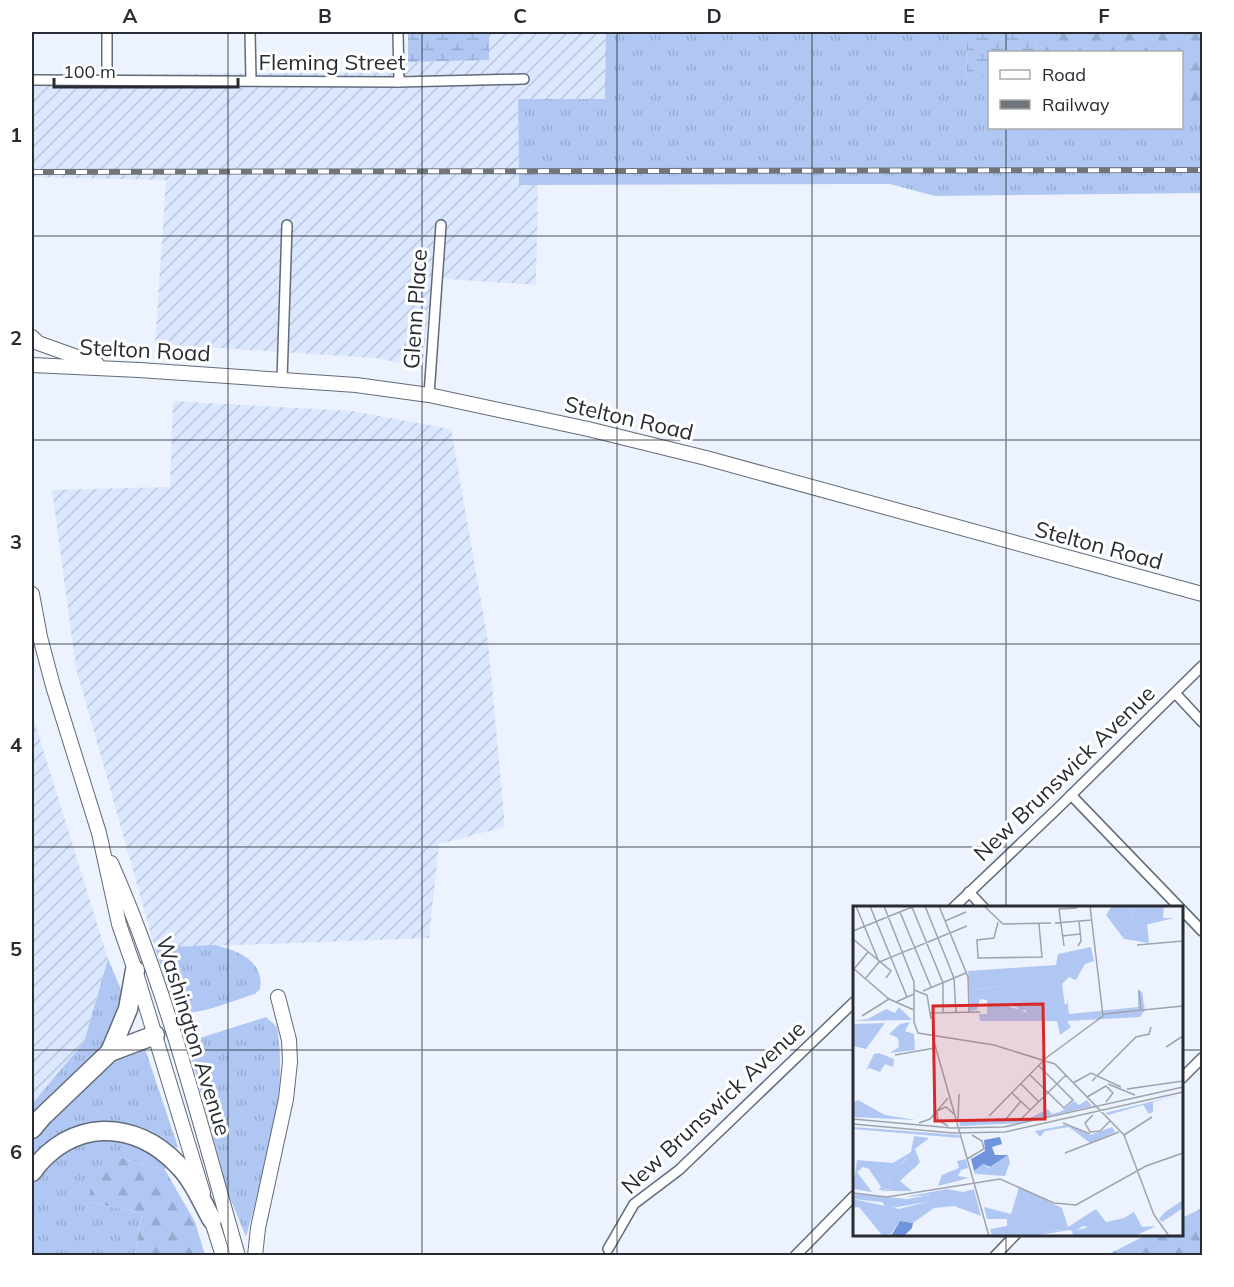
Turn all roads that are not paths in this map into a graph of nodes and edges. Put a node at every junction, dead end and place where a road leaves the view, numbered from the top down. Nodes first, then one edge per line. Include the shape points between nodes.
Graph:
1 (108, 32) edge
2 (250, 32) edge
3 (399, 32) edge
4 (107, 79) junction
5 (524, 79) dead end
6 (32, 80) edge
7 (250, 80) junction
8 (399, 82) junction
9 (287, 225) dead end
10 (441, 225) dead end
11 (32, 337) edge
12 (32, 365) edge
13 (111, 369) junction
14 (282, 380) junction
15 (429, 395) junction
16 (32, 594) edge
17 (1203, 594) edge
18 (1203, 666) edge
19 (1175, 693) junction
20 (1203, 722) edge
21 (1071, 795) junction
22 (99, 833) junction
23 (969, 892) junction
24 (955, 906) edge
25 (982, 906) edge
26 (1177, 906) edge
27 (1183, 912) edge
28 (1203, 931) edge
29 (135, 970) junction
30 (278, 997) dead end
31 (853, 1004) edge
32 (155, 1035) junction
33 (110, 1052) junction
34 (1203, 1058) edge
35 (1183, 1077) edge
36 (32, 1129) edge
37 (32, 1172) edge
38 (853, 1198) edge
39 (212, 1220) junction
40 (1014, 1236) edge
41 (608, 1249) dead end
42 (223, 1256) edge
43 (238, 1256) edge
44 (255, 1256) edge
45 (795, 1256) edge
46 (995, 1256) edge

1 - 4 street
2 - 7 street
3 - 8 street
4 - 6 street, Fleming Street
4 - 7 street, Fleming Street
5 - 8 street, Fleming Street
7 - 8 street, Fleming Street
9 - 14 street
10 - 15 street, Glenn Place
11 - 13 main road via 38,343
12 - 13 main road, Stelton Road
13 - 14 main road, Stelton Road
14 - 15 main road, Stelton Road
15 - 17 main road, Stelton Road via 706,458
16 - 22 main road, Washington Avenue via 40,637
18 - 19 street, New Brunswick Avenue
19 - 20 street
19 - 21 street, New Brunswick Avenue
21 - 23 street, New Brunswick Avenue
21 - 26 street
22 - 29 main road, Washington Avenue via 119,924
22 - 43 main road, Washington Avenue via 131,908 165,1006
23 - 24 street, New Brunswick Avenue
23 - 25 street
27 - 28 street
29 - 32 main road, Washington Avenue
29 - 33 highway via 128,1009
30 - 44 main road via 289,1040 290,1062
31 - 41 street, New Brunswick Avenue via 679,1170 634,1204
32 - 33 highway
32 - 39 main road, Washington Avenue
33 - 36 highway
34 - 35 street
37 - 39 highway via 51,1152 73,1138 97,1131 126,1132 160,1148 180,1167
38 - 45 street
39 - 42 main road, Washington Avenue
40 - 46 street

